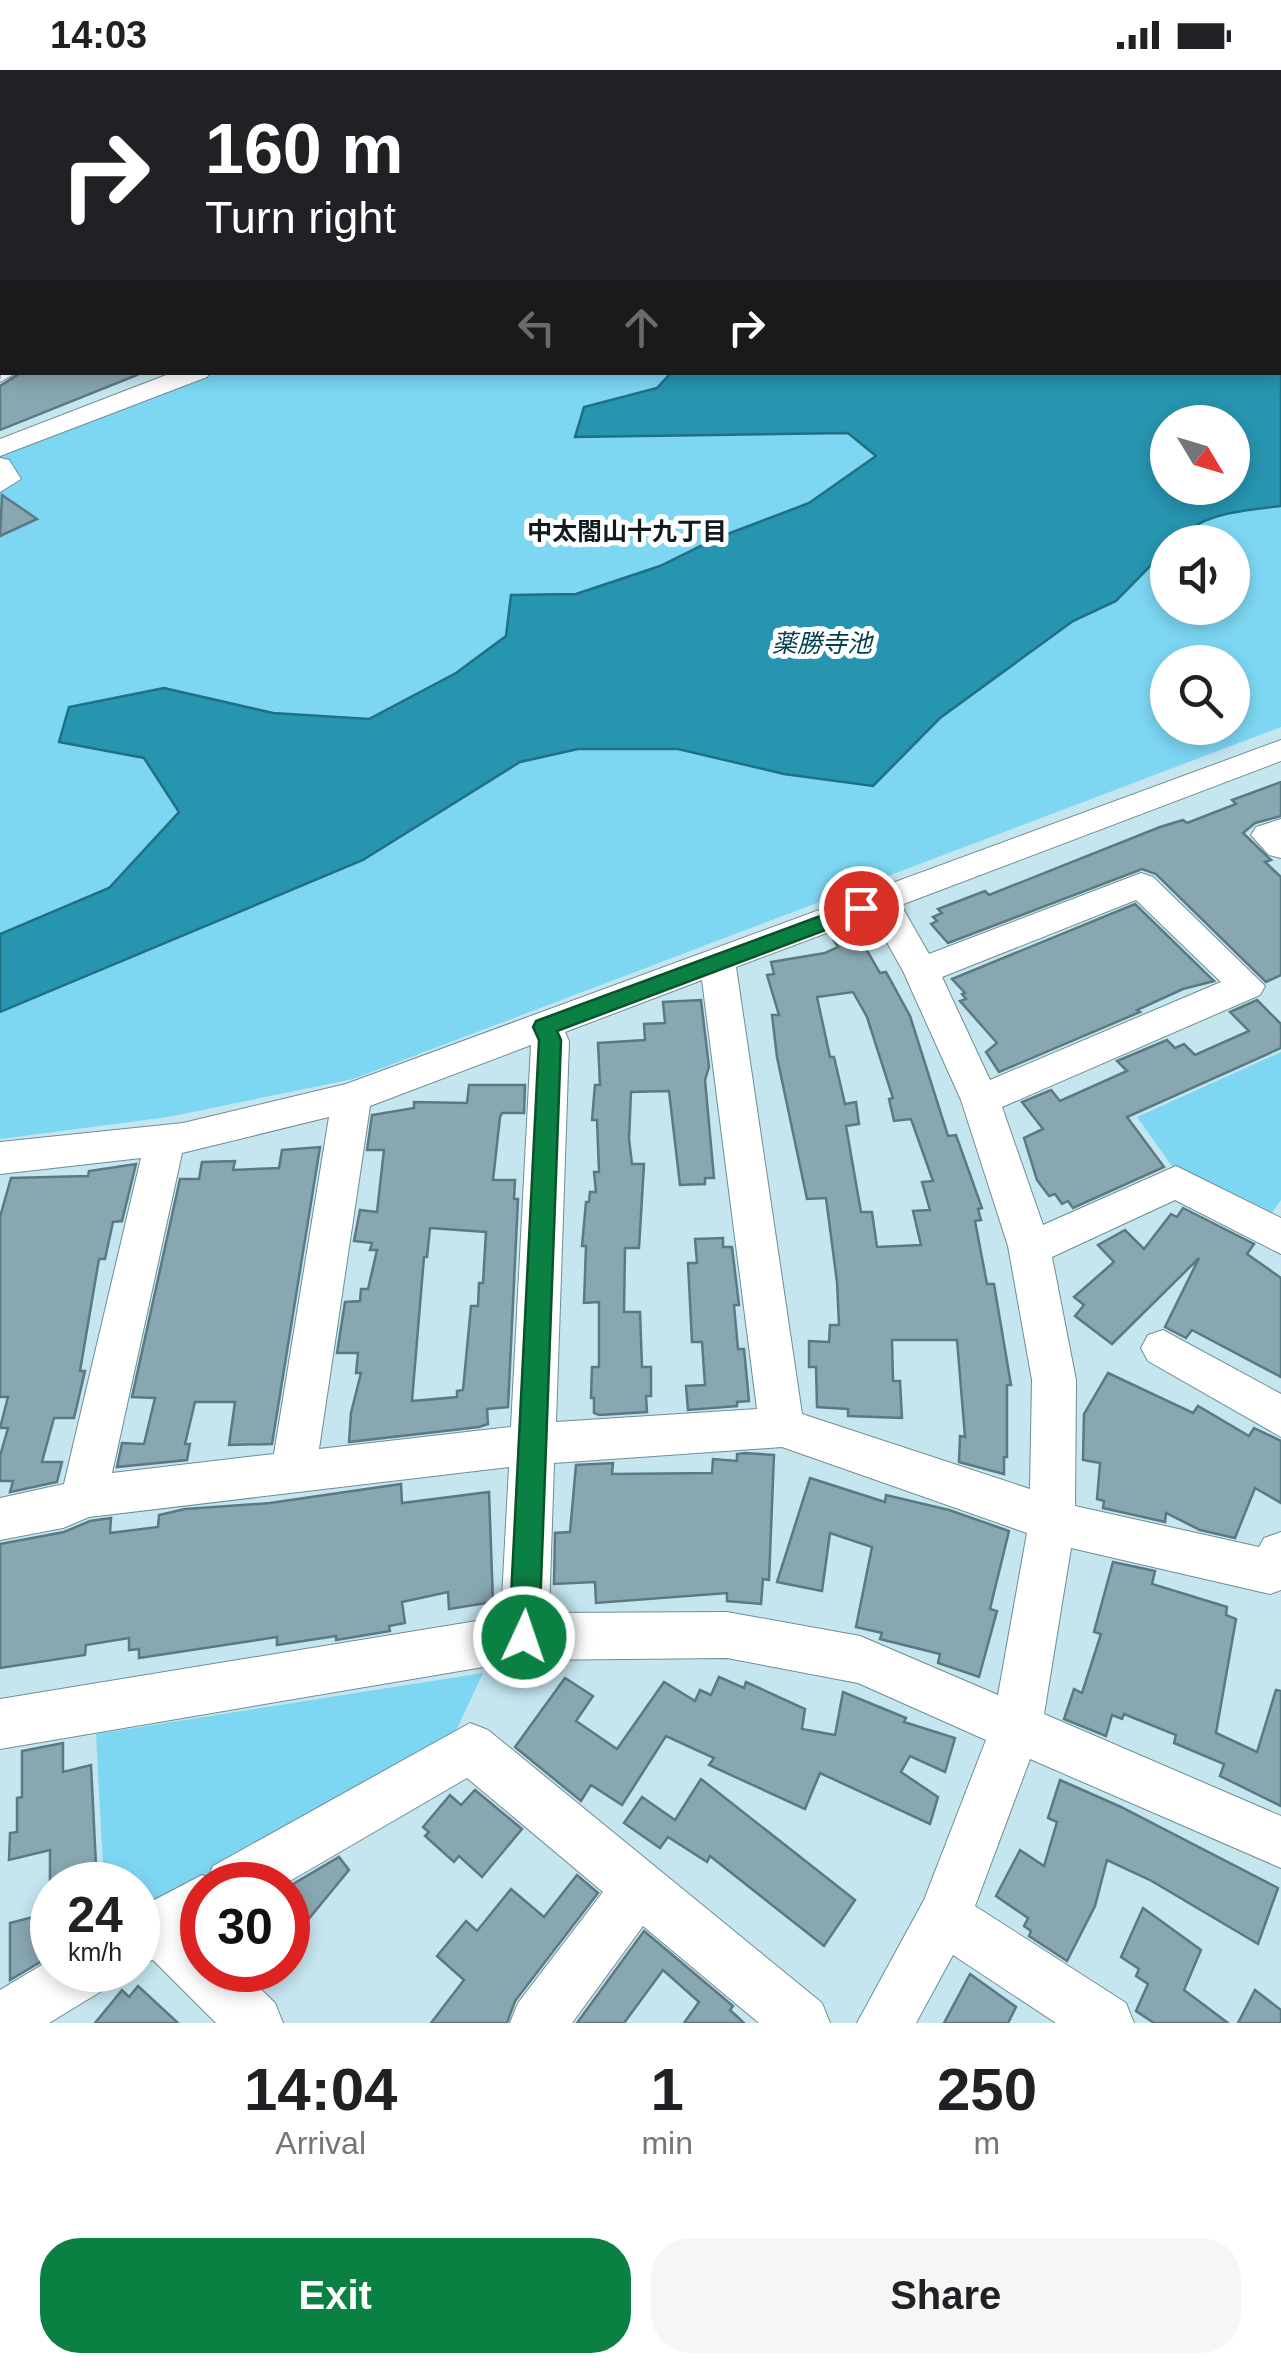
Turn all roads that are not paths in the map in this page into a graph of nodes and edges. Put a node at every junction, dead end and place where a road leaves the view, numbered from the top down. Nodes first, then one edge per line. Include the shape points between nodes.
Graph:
1 (137, 375) edge
2 (190, 375) edge
3 (155, 389) junction
4 (0, 448) edge
5 (0, 466) edge
6 (0, 484) edge
7 (1281, 750) edge
8 (1281, 830) edge
9 (1281, 847) edge
10 (881, 901) junction
11 (717, 960) junction
12 (922, 971) junction
13 (544, 1027) junction
14 (352, 1097) junction
15 (980, 1100) junction
16 (165, 1140) junction
17 (0, 1158) edge
18 (1278, 1229) edge
19 (1029, 1246) junction
20 (1163, 1348) dead end
21 (1281, 1417) edge
22 (782, 1427) junction
23 (532, 1444) junction
24 (293, 1474) junction
25 (84, 1497) junction
26 (0, 1519) edge
27 (1052, 1522) junction
28 (1281, 1554) edge
29 (524, 1637) junction
30 (0, 1724) edge
31 (1016, 1726) junction
32 (1281, 1842) edge
33 (272, 1862) edge
34 (639, 1888) junction
35 (944, 1917) junction
36 (166, 1923) edge
37 (49, 1992) edge
38 (0, 2021) edge
39 (256, 2023) edge
40 (538, 2023) edge
41 (802, 2023) edge
42 (885, 2023) edge
43 (1106, 2023) edge

1 - 3 street
2 - 3 street
3 - 4 street
5 - 6 street via 8,479
7 - 10 street
8 - 9 street via 1268,835
10 - 11 street
10 - 12 street
11 - 13 street
11 - 22 street
12 - 15 street
12 - 15 street via 1141,885 1247,986
13 - 14 street
13 - 23 street via 550,1040
14 - 16 street
14 - 24 street
15 - 19 street
16 - 17 street
16 - 25 street
18 - 19 street via 1176,1182
19 - 27 street via 1054,1380
20 - 21 street
22 - 23 street
22 - 27 street
23 - 24 street
23 - 29 street
24 - 25 street
25 - 26 street
27 - 28 street via 1270,1572
27 - 31 street
29 - 30 street
29 - 31 street via 727,1635 860,1660
31 - 32 street
31 - 35 street
33 - 34 street via 470,1748
34 - 40 street
34 - 41 street
35 - 42 street
35 - 43 street
36 - 39 street
37 - 38 street

